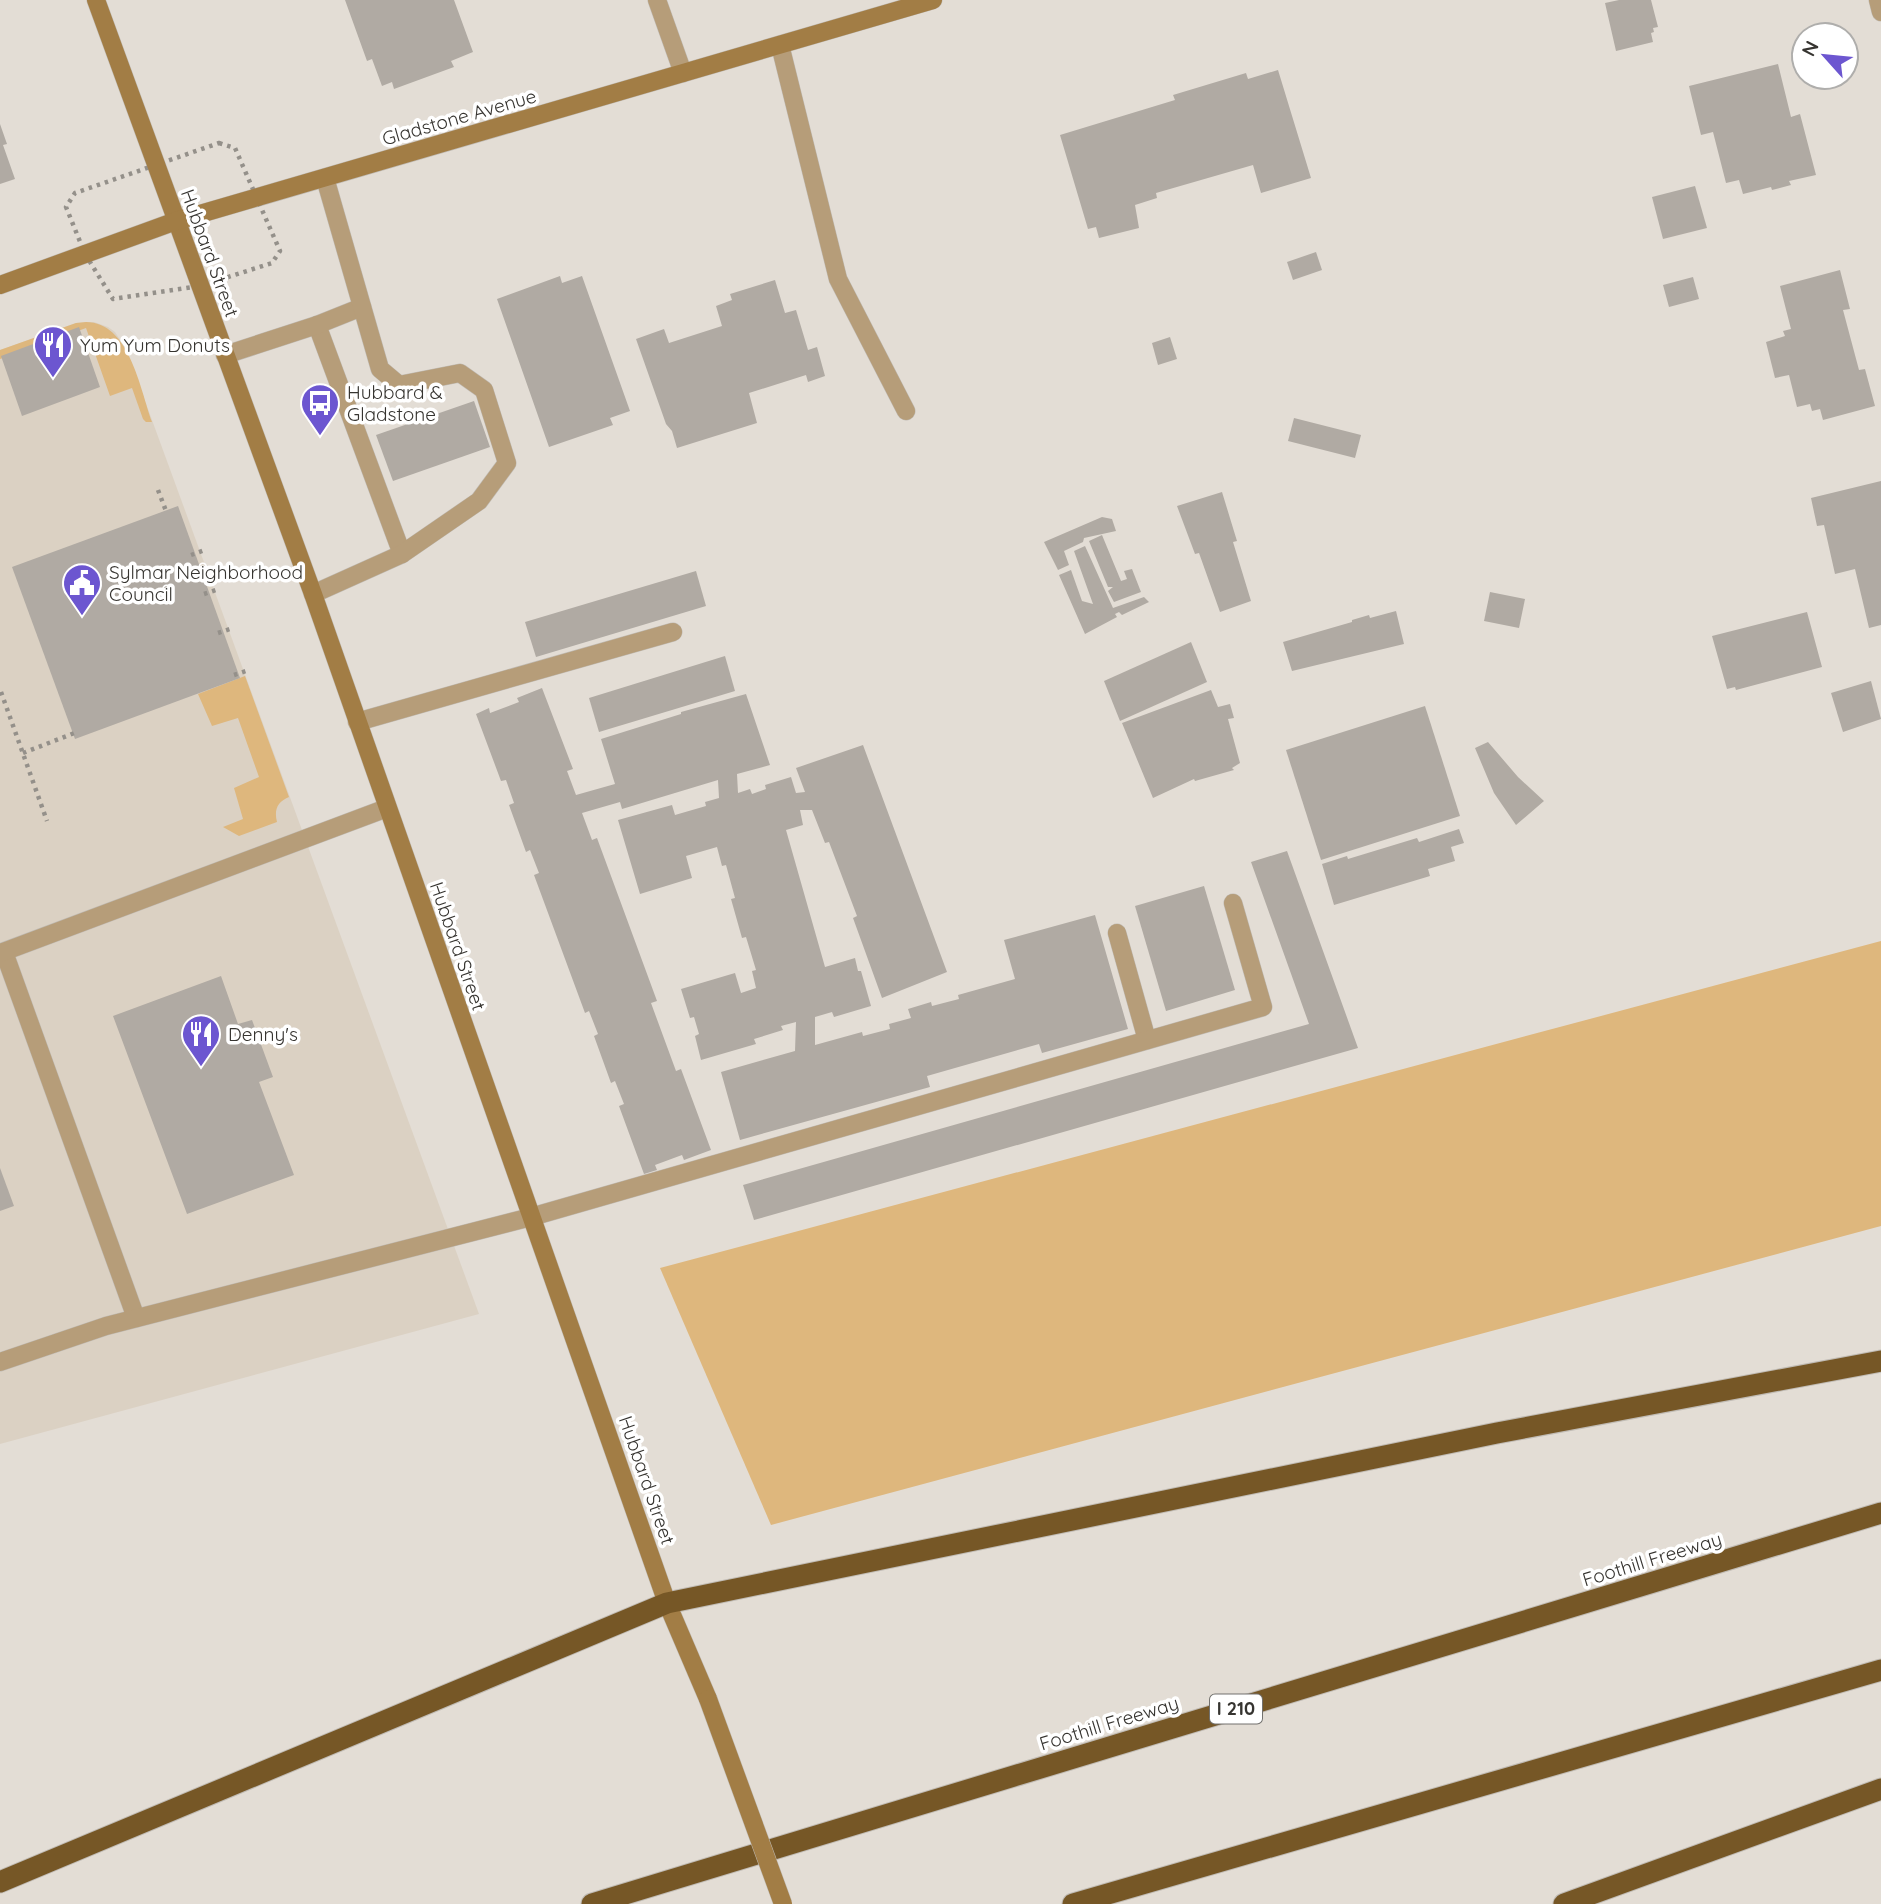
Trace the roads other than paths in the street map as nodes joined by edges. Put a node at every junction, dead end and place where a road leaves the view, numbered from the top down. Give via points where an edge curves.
1 (96, 0) edge
2 (657, 0) edge
3 (933, 0) edge
4 (1878, 0) edge
5 (1881, 12) edge
6 (780, 45) junction
7 (683, 73) junction
8 (325, 178) junction
9 (176, 221) junction
10 (0, 285) edge
11 (362, 307) junction
12 (317, 325) junction
13 (225, 355) junction
14 (906, 411) dead end
15 (402, 554) junction
16 (313, 594) junction
17 (673, 632) dead end
18 (357, 722) junction
19 (387, 808) junction
20 (1233, 903) dead end
21 (1117, 933) dead end
22 (2, 953) edge
23 (1147, 1040) junction
24 (531, 1217) junction
25 (136, 1318) junction
26 (1881, 1361) edge
27 (0, 1362) edge
28 (1881, 1513) edge
29 (667, 1603) junction
30 (1881, 1670) edge
31 (1881, 1789) edge
32 (0, 1882) edge
33 (592, 1904) edge
34 (783, 1904) edge
35 (1073, 1904) edge
36 (1564, 1904) edge

1 - 9 main road, Hubbard Street
2 - 7 street
3 - 6 main road, Gladstone Avenue
4 - 5 street
6 - 7 main road, Gladstone Avenue
6 - 14 street via 838,279
7 - 8 main road, Gladstone Avenue
8 - 9 main road, Gladstone Avenue
8 - 11 street
9 - 10 main road, Gladstone Avenue
9 - 13 main road, Hubbard Street
11 - 12 street
11 - 15 street via 380,369 399,385 460,373 484,390 507,463 479,500
12 - 13 street
12 - 15 street
13 - 16 main road, Hubbard Street
15 - 16 street
16 - 18 main road, Hubbard Street
17 - 18 street
18 - 19 main road, Hubbard Street
19 - 22 street
19 - 24 main road, Hubbard Street
20 - 23 street via 1263,1007
21 - 23 street
22 - 25 street
23 - 24 street
24 - 25 street
24 - 29 main road, Hubbard Street
25 - 27 street
26 - 29 highway via 1497,1433
28 - 33 highway, Foothill Freeway / I 210
29 - 32 highway
29 - 34 main road, Hubbard Street, bridge via 708,1699
30 - 35 highway
31 - 36 highway

